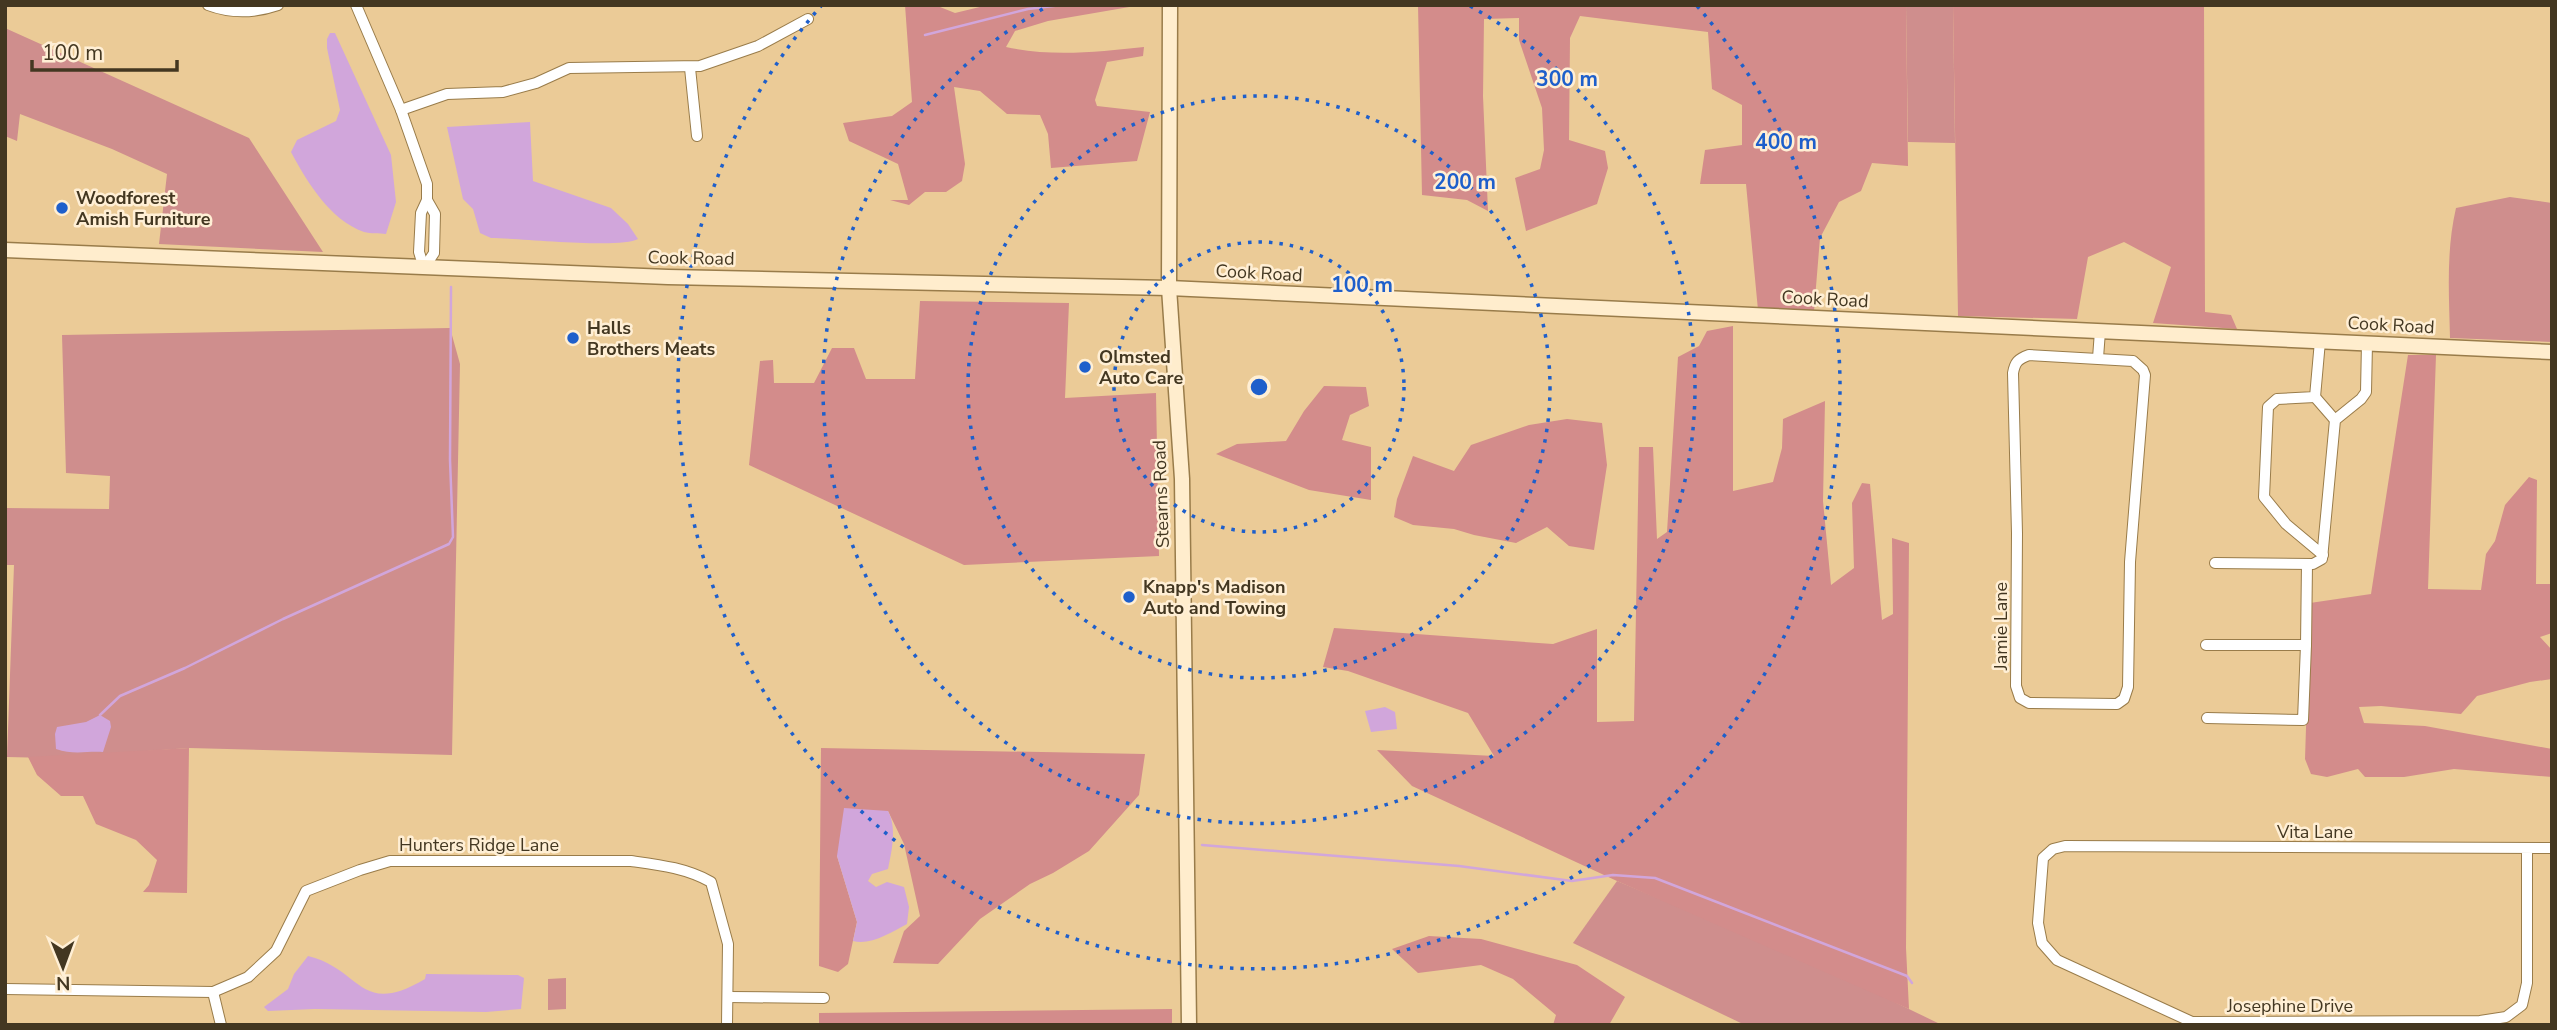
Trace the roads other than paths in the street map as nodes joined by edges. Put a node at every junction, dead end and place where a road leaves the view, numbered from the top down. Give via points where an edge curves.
1 (208, 5) edge
2 (278, 5) edge
3 (356, 5) edge
4 (1170, 5) edge
5 (808, 19) dead end
6 (690, 68) junction
7 (401, 110) junction
8 (697, 136) dead end
9 (5, 250) edge
10 (424, 268) junction
11 (1169, 288) junction
12 (2100, 331) junction
13 (2320, 341) junction
14 (2367, 343) junction
15 (2552, 352) edge
16 (2098, 358) junction
17 (2315, 397) junction
18 (2335, 420) junction
19 (2323, 555) junction
20 (2214, 563) dead end
21 (2307, 564) junction
22 (2206, 645) dead end
23 (2306, 645) junction
24 (2207, 718) dead end
25 (2077, 847) joint
26 (2527, 848) junction
27 (2552, 848) edge
28 (5, 989) edge
29 (214, 992) junction
30 (729, 997) junction
31 (824, 998) dead end
32 (221, 1025) edge
33 (727, 1025) edge
34 (1189, 1025) edge

1 - 2 street via 233,12
3 - 7 street
4 - 11 street, Stearns Road
5 - 6 street via 758,46
6 - 7 street via 569,68 503,92 447,94
6 - 8 street
7 - 10 street via 427,184 419,252
9 - 10 street, Cook Road
10 - 11 street, Cook Road
11 - 12 street, Cook Road
11 - 34 street, Stearns Road via 1182,479
12 - 13 street, Cook Road
12 - 16 street
13 - 14 street, Cook Road
13 - 17 street
14 - 15 street, Cook Road
14 - 18 street via 2365,392
16 - 16 street, Jamie Lane via 2133,361 2145,375 2130,562 2128,687 2117,704 2029,703 2020,698 2016,686 2013,373 2019,358 2029,355
17 - 18 street
17 - 19 street via 2277,399 2268,407 2264,498
18 - 19 street
19 - 21 street via 2318,562
20 - 21 street
21 - 23 street
22 - 23 street
23 - 24 street via 2303,720
25 - 26 street, Vita Lane
25 - 26 street, Josephine Drive via 2053,849 2043,858 2038,923 2042,943 2057,960 2192,1022 2480,1021 2505,1017 2522,1005 2527,983
26 - 27 street, Vita Lane
28 - 29 street, Hunters Ridge Lane
29 - 30 street, Hunters Ridge Lane via 248,977 276,951 306,891 360,870 390,861 631,861 694,873 711,882 728,944
29 - 32 street
30 - 31 street
30 - 33 street

